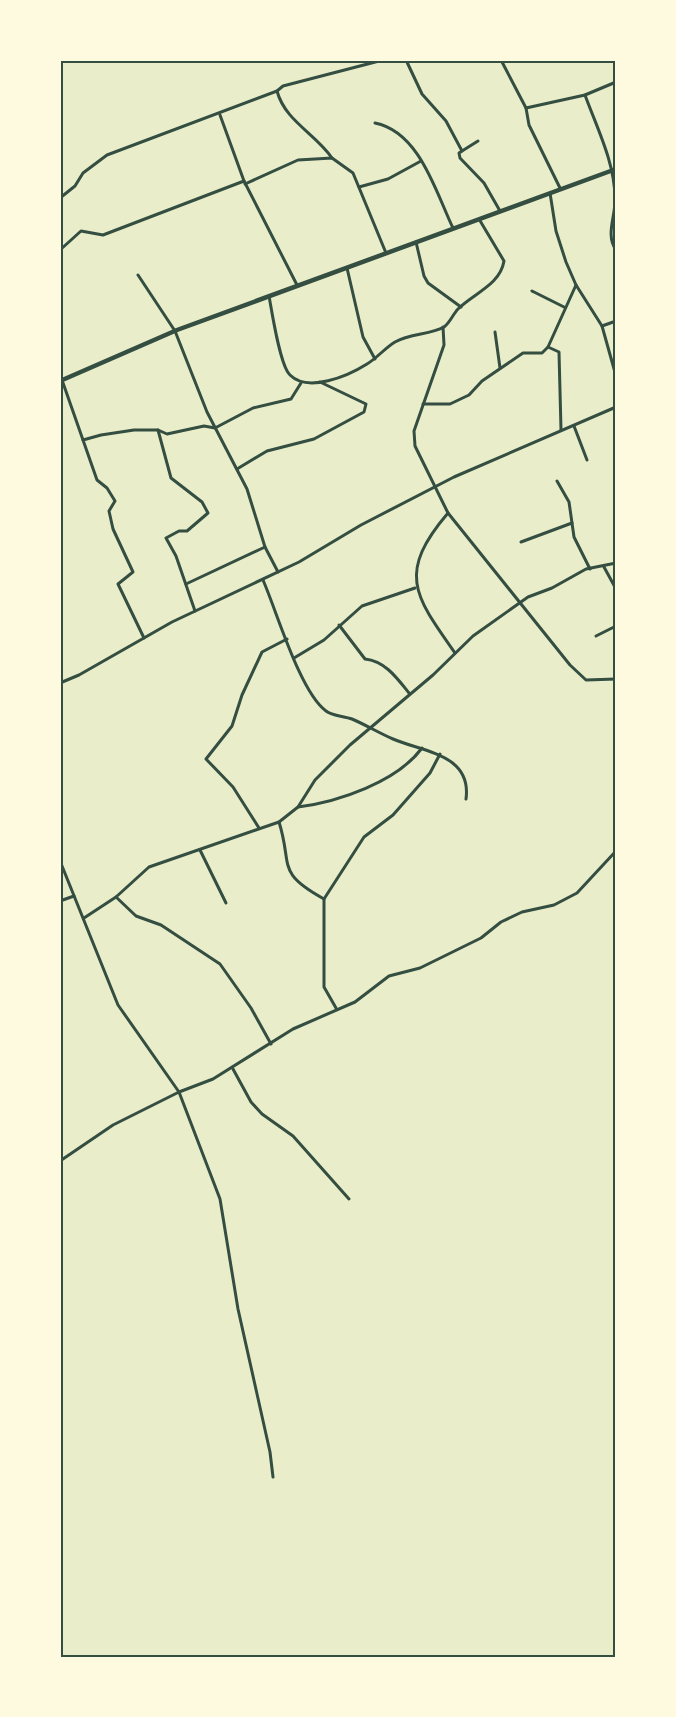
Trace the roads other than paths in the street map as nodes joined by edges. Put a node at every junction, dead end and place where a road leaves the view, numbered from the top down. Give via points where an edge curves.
1 (383, 60) edge
2 (406, 60) edge
3 (501, 60) edge
4 (616, 82) edge
5 (277, 91) junction
6 (585, 95) junction
7 (526, 108) junction
8 (220, 114) junction
9 (375, 123) dead end
10 (478, 141) dead end
11 (462, 151) junction
12 (332, 158) junction
13 (421, 161) junction
14 (614, 170) edge
15 (245, 182) junction
16 (359, 187) junction
17 (561, 189) junction
18 (550, 193) junction
19 (60, 198) edge
20 (500, 211) junction
21 (479, 219) junction
22 (453, 228) junction
23 (416, 242) junction
24 (60, 249) edge
25 (616, 250) edge
26 (386, 253) junction
27 (347, 268) junction
28 (138, 275) dead end
29 (297, 285) junction
30 (576, 285) junction
31 (532, 291) dead end
32 (269, 296) junction
33 (461, 307) junction
34 (564, 307) junction
35 (616, 321) edge
36 (602, 326) junction
37 (444, 327) junction
38 (175, 331) junction
39 (495, 332) dead end
40 (548, 347) junction
41 (375, 359) junction
42 (500, 368) junction
43 (616, 376) edge
44 (61, 381) edge
45 (320, 382) junction
46 (301, 383) junction
47 (423, 404) junction
48 (616, 407) edge
49 (574, 426) junction
50 (215, 428) junction
51 (158, 430) junction
52 (561, 430) junction
53 (83, 440) junction
54 (587, 460) dead end
55 (237, 469) junction
56 (557, 482) dead end
57 (436, 488) junction
58 (448, 513) junction
59 (573, 523) junction
60 (521, 542) dead end
61 (265, 547) junction
62 (616, 563) edge
63 (604, 567) junction
64 (590, 569) junction
65 (278, 572) junction
66 (263, 580) junction
67 (186, 584) junction
68 (416, 588) junction
69 (616, 589) edge
70 (519, 603) junction
71 (195, 611) junction
72 (339, 625) junction
73 (616, 626) edge
74 (596, 636) dead end
75 (144, 638) junction
76 (287, 639) junction
77 (456, 653) junction
78 (294, 658) junction
79 (616, 679) edge
80 (60, 683) edge
81 (409, 693) junction
82 (369, 727) junction
83 (422, 748) junction
84 (440, 754) junction
85 (466, 799) dead end
86 (298, 807) junction
87 (279, 822) junction
88 (259, 828) junction
89 (200, 850) junction
90 (616, 851) edge
91 (60, 861) edge
92 (74, 896) junction
93 (116, 897) junction
94 (324, 899) junction
95 (60, 901) edge
96 (226, 903) dead end
97 (84, 918) junction
98 (336, 1008) junction
99 (271, 1044) junction
100 (233, 1069) junction
101 (179, 1092) junction
102 (60, 1161) edge
103 (349, 1199) dead end
104 (273, 1477) dead end

1 - 5 street via 283,86
2 - 11 street via 422,94 446,122
3 - 7 street
4 - 6 street
5 - 8 street
5 - 12 street via 292,119 322,144
6 - 7 street
6 - 14 street
7 - 17 street via 529,125
8 - 15 street
8 - 19 street via 107,155
9 - 13 street via 385,125 406,140
10 - 11 street
11 - 20 street via 460,158 484,183
12 - 15 street via 298,160
12 - 16 street via 353,173
13 - 16 street via 388,179
13 - 22 street
14 - 17 main road
14 - 25 street via 612,237
15 - 24 street via 103,235 81,231
15 - 29 street
16 - 26 street
17 - 18 main road
18 - 20 main road
18 - 30 street via 556,231
20 - 21 main road
21 - 22 main road
21 - 33 street via 504,261 503,268 480,294
22 - 23 main road
23 - 26 main road
23 - 33 street via 424,276
26 - 27 main road
27 - 29 main road
27 - 41 street via 363,337
28 - 38 street
29 - 32 main road
30 - 34 street
30 - 36 street
31 - 34 street
32 - 38 main road
32 - 46 street via 288,374
33 - 37 street
34 - 40 street
35 - 36 street
36 - 43 street
37 - 41 street via 395,342
37 - 47 street via 444,345
38 - 44 main road
38 - 50 street
39 - 42 street
40 - 42 street via 542,353 523,353
40 - 52 street via 560,352
41 - 45 street
42 - 47 street via 469,395 450,404
44 - 53 street
45 - 46 street
45 - 55 street via 366,404 364,412 314,439 267,451
46 - 50 street via 291,399 253,408
47 - 57 street via 414,431 415,446
48 - 49 street
49 - 52 street
49 - 54 street
50 - 51 street via 204,426 167,434
50 - 55 street
51 - 53 street
51 - 67 street via 171,478 202,502 208,513 187,531 167,536
52 - 57 street
53 - 75 street via 97,480 115,501 108,511 133,572 118,584
55 - 61 street
56 - 59 street
57 - 58 street
57 - 65 street via 384,512
58 - 68 street via 416,563
58 - 70 street
59 - 60 street
59 - 64 street via 574,537
61 - 65 street
61 - 67 street
62 - 63 street
63 - 64 street
63 - 69 street
64 - 70 street
65 - 66 street
66 - 71 street
66 - 76 street
67 - 71 street
68 - 72 street via 362,606
68 - 77 street via 426,611
70 - 77 street
70 - 79 street via 586,680
71 - 75 street
72 - 78 street via 324,640
72 - 81 street via 365,658 391,672
73 - 74 street
75 - 80 street
76 - 78 street
76 - 88 street via 262,652 232,726 206,759 233,788
77 - 81 street
78 - 82 street via 309,691 326,712
81 - 82 street
82 - 83 street
82 - 86 street via 315,780
83 - 84 street
83 - 86 street via 396,771 355,793
84 - 85 street via 454,763 464,778
84 - 94 street via 430,773 393,815 364,837
86 - 87 street
87 - 88 street
87 - 94 street via 290,874
88 - 89 street
89 - 93 street via 149,867
89 - 96 street
90 - 98 street via 569,897 501,922 481,938 420,968 389,976 356,1002
91 - 92 street
92 - 95 street
92 - 97 street
93 - 97 street
93 - 99 street via 136,916 161,925 220,964
94 - 98 street via 324,987
97 - 101 street via 118,1005
98 - 99 street
99 - 100 street
100 - 101 street
100 - 103 street via 251,1102 293,1136
101 - 102 street via 113,1125
101 - 104 street via 219,1199

